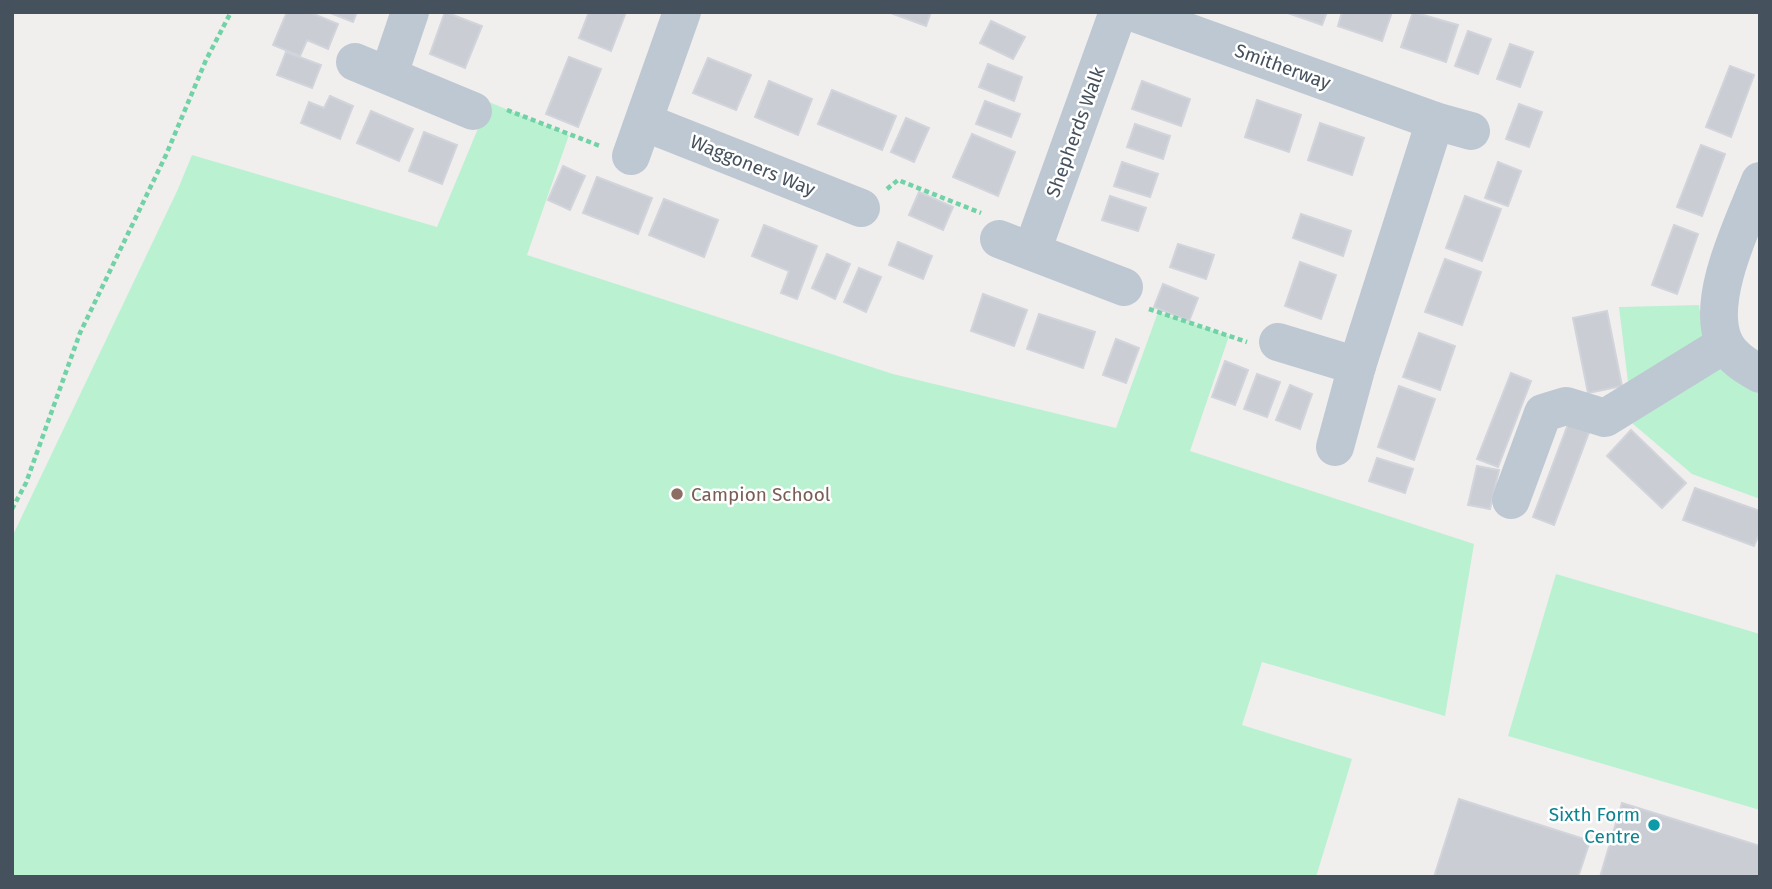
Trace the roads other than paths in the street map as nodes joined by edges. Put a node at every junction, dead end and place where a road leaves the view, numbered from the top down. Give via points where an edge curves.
1 (410, 12) edge
2 (682, 12) edge
3 (1118, 12) edge
4 (1132, 12) edge
5 (487, 109) road end
6 (1435, 121) junction
7 (1471, 131) dead end
8 (1760, 181) edge
9 (861, 208) road end
10 (1124, 287) road end
11 (1278, 342) road end
12 (1725, 344) junction
13 (1357, 366) junction
14 (1760, 374) edge
15 (1335, 447) dead end
16 (1511, 500) dead end

1 - 5 street via 372,68
2 - 9 street, Waggoners Way via 637,139
3 - 10 street, Shepherds Walk via 1006,235
4 - 6 street, Smitherway
6 - 7 street, Smitherway
6 - 13 street
8 - 12 street via 1720,301
11 - 13 street
12 - 14 street
12 - 16 street via 1605,418 1566,406 1543,413
13 - 15 street

